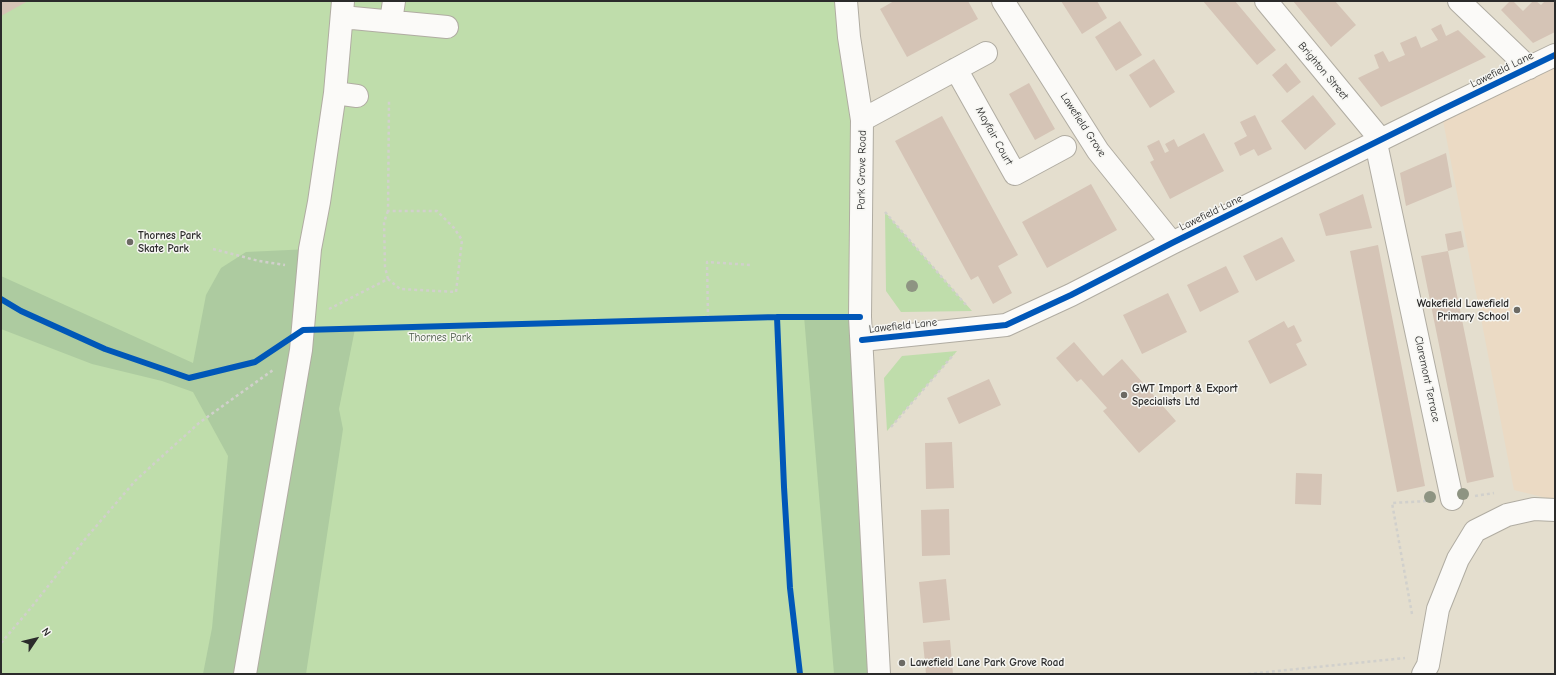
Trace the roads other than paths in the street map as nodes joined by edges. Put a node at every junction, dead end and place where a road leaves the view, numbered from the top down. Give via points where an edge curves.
1 (846, 1) edge
2 (1003, 1) edge
3 (1266, 1) edge
4 (1460, 1) edge
5 (343, 9) edge
6 (392, 11) edge
7 (447, 26) dead end
8 (986, 53) dead end
9 (1555, 55) edge
10 (1529, 68) junction
11 (956, 69) junction
12 (335, 93) junction
13 (357, 96) dead end
14 (862, 120) junction
15 (1378, 141) junction
16 (1065, 147) dead end
17 (1172, 243) junction
18 (862, 340) junction
19 (1452, 499) road end
20 (1545, 510) edge
21 (1417, 665) edge
22 (245, 674) edge
23 (879, 674) edge

1 - 14 street, Park Grove Road
2 - 17 street, Lawefield Grove via 1098,151
3 - 15 street, Brighton Street
4 - 10 street
5 - 6 street
5 - 12 street
6 - 7 street
8 - 11 street
9 - 10 street, Lawefield Lane
10 - 15 street, Lawefield Lane
11 - 14 street
11 - 16 street, Mayfair Court via 1015,174
12 - 13 street
12 - 22 street via 310,249 301,350
14 - 18 street, Park Grove Road
15 - 17 street, Lawefield Lane
15 - 19 street, Claremont Terrace
17 - 18 street, Lawefield Lane via 1006,325
18 - 23 street, Lawefield Lane
20 - 21 street via 1507,515 1475,531 1458,559 1438,609 1428,665

